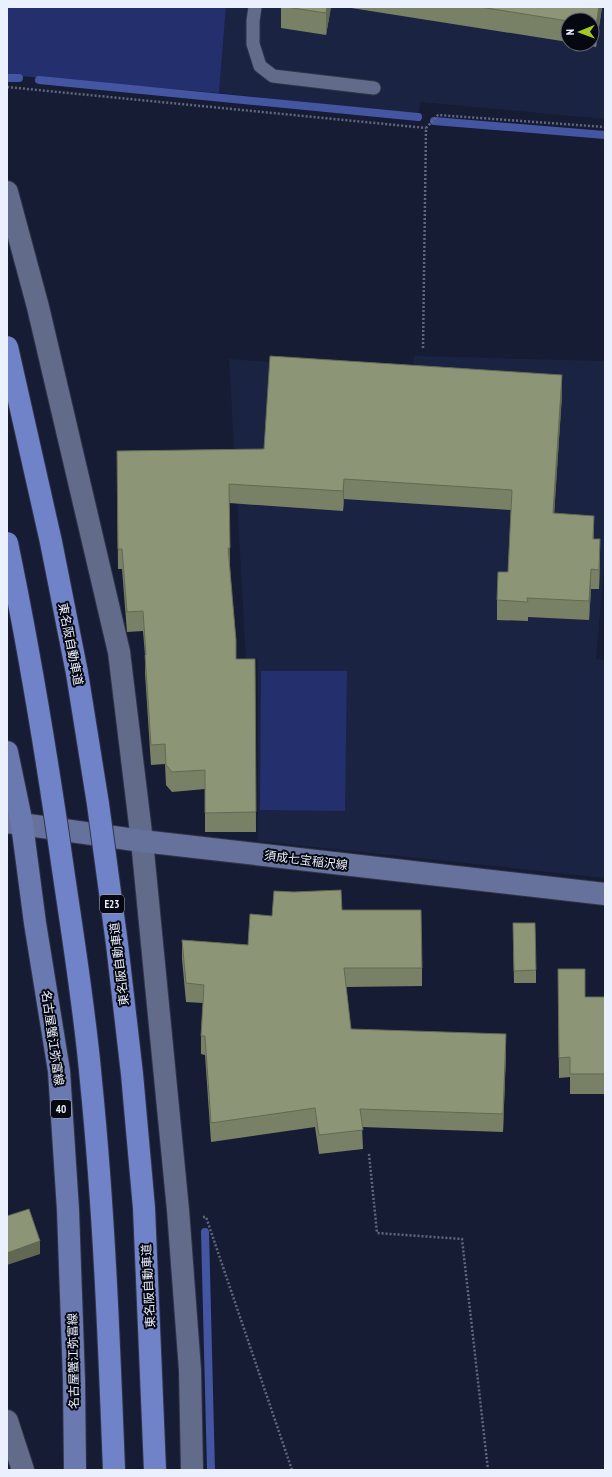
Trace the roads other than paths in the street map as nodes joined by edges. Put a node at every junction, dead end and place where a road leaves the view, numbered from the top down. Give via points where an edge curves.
1 (255, 7) edge
2 (374, 88) dead end
3 (7, 192) edge
4 (7, 347) edge
5 (7, 543) edge
6 (7, 752) edge
7 (14, 823) edge
8 (142, 841) junction
9 (605, 894) edge
10 (7, 1421) edge
11 (23, 1470) edge
12 (75, 1470) edge
13 (114, 1470) edge
14 (155, 1470) edge
15 (192, 1470) edge

1 - 2 lane via 253,44 260,66 273,76
3 - 8 street via 38,307 119,652
4 - 14 highway, 東名阪自動車道 / E23, bridge via 51,542 77,673 116,936 144,1208
5 - 13 highway, bridge via 55,809 91,1079 102,1211
6 - 7 main road, 名古屋蟹江弥富線 / 40
7 - 8 main road, 須成七宝稲沢線
7 - 12 main road, 名古屋蟹江弥富線 / 40 via 36,923 59,1071 68,1210
8 - 9 main road, 須成七宝稲沢線
8 - 15 street via 178,1210 190,1370
10 - 11 street

